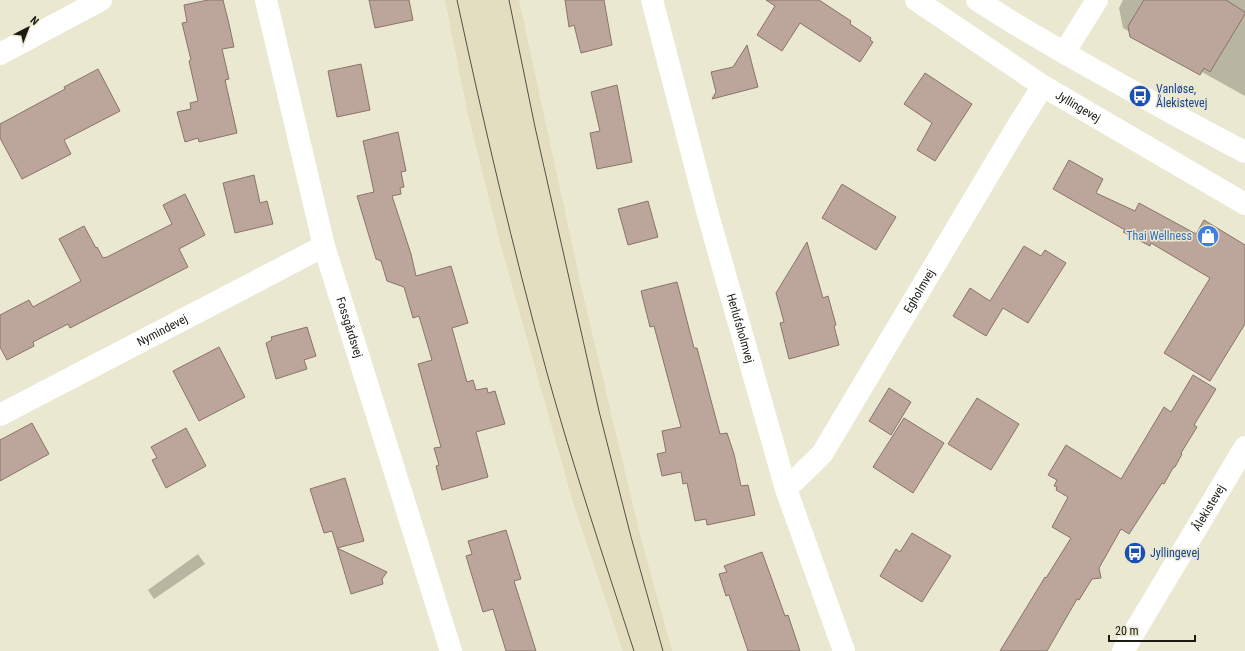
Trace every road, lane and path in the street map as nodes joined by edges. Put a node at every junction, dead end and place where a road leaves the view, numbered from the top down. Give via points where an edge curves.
1 (102, 0) edge
2 (266, 0) edge
3 (652, 0) edge
4 (916, 0) edge
5 (977, 0) edge
6 (1097, 0) edge
7 (1064, 53) junction
8 (0, 54) edge
9 (1043, 86) junction
10 (1245, 152) edge
11 (1245, 204) edge
12 (324, 246) junction
13 (0, 415) edge
14 (1245, 447) edge
15 (786, 489) junction
16 (451, 651) edge
17 (844, 651) edge
18 (1123, 651) edge

1 - 8 street
2 - 12 street, Fossgårdsvej
3 - 15 street, Herlufsholmvej via 707,211
4 - 9 street, Jyllingevej
5 - 7 street
6 - 7 street
7 - 10 street
9 - 11 street, Jyllingevej
9 - 15 street, Egholmvej via 822,454
12 - 13 street, Nymindevej
12 - 16 street, Fossgårdsvej
14 - 18 street, Ålekistevej
15 - 17 street, Herlufsholmvej

